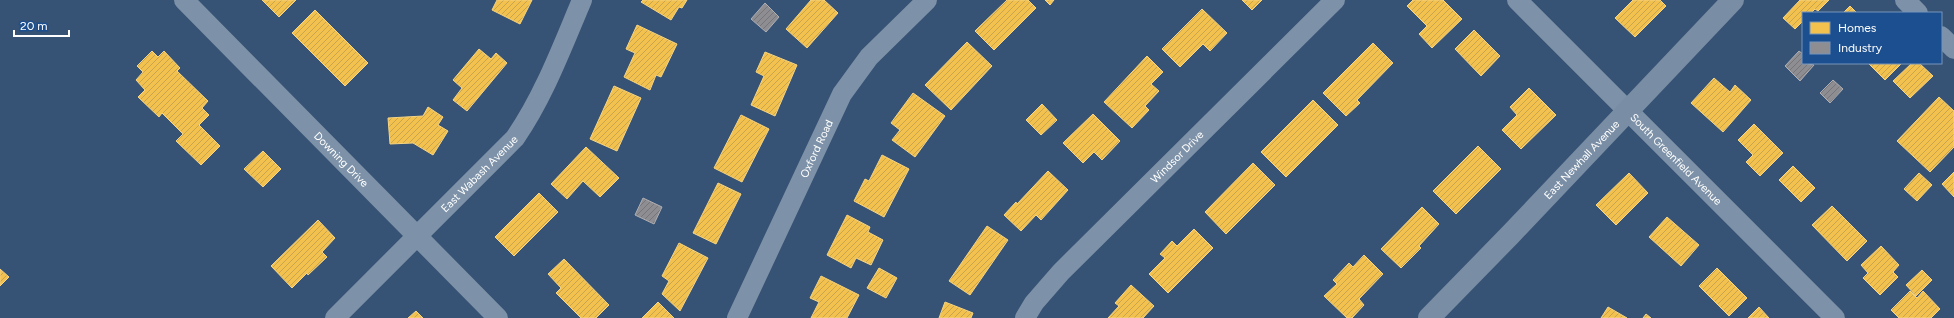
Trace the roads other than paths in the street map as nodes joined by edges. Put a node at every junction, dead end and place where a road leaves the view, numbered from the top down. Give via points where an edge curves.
1 (184, 0) edge
2 (582, 0) edge
3 (927, 0) edge
4 (1335, 0) edge
5 (1517, 0) edge
6 (1733, 0) edge
7 (1905, 0) edge
8 (1917, 12) edge
9 (1942, 37) edge
10 (1954, 48) edge
11 (1628, 111) junction
12 (417, 236) junction
13 (335, 318) edge
14 (498, 318) edge
15 (737, 318) edge
16 (1025, 318) edge
17 (1429, 318) edge
18 (1835, 318) edge

1 - 12 street, Downing Drive
2 - 12 street, East Wabash Avenue via 528,120 515,138
3 - 15 street, Oxford Road via 869,57 842,94
4 - 16 street, Windsor Drive via 1061,272 1034,302
5 - 11 street, South Greenfield Avenue
6 - 11 street, East Newhall Avenue
7 - 8 street
9 - 10 street
11 - 17 street, East Newhall Avenue
11 - 18 street, South Greenfield Avenue
12 - 13 street, East Wabash Avenue
12 - 14 street, Downing Drive

